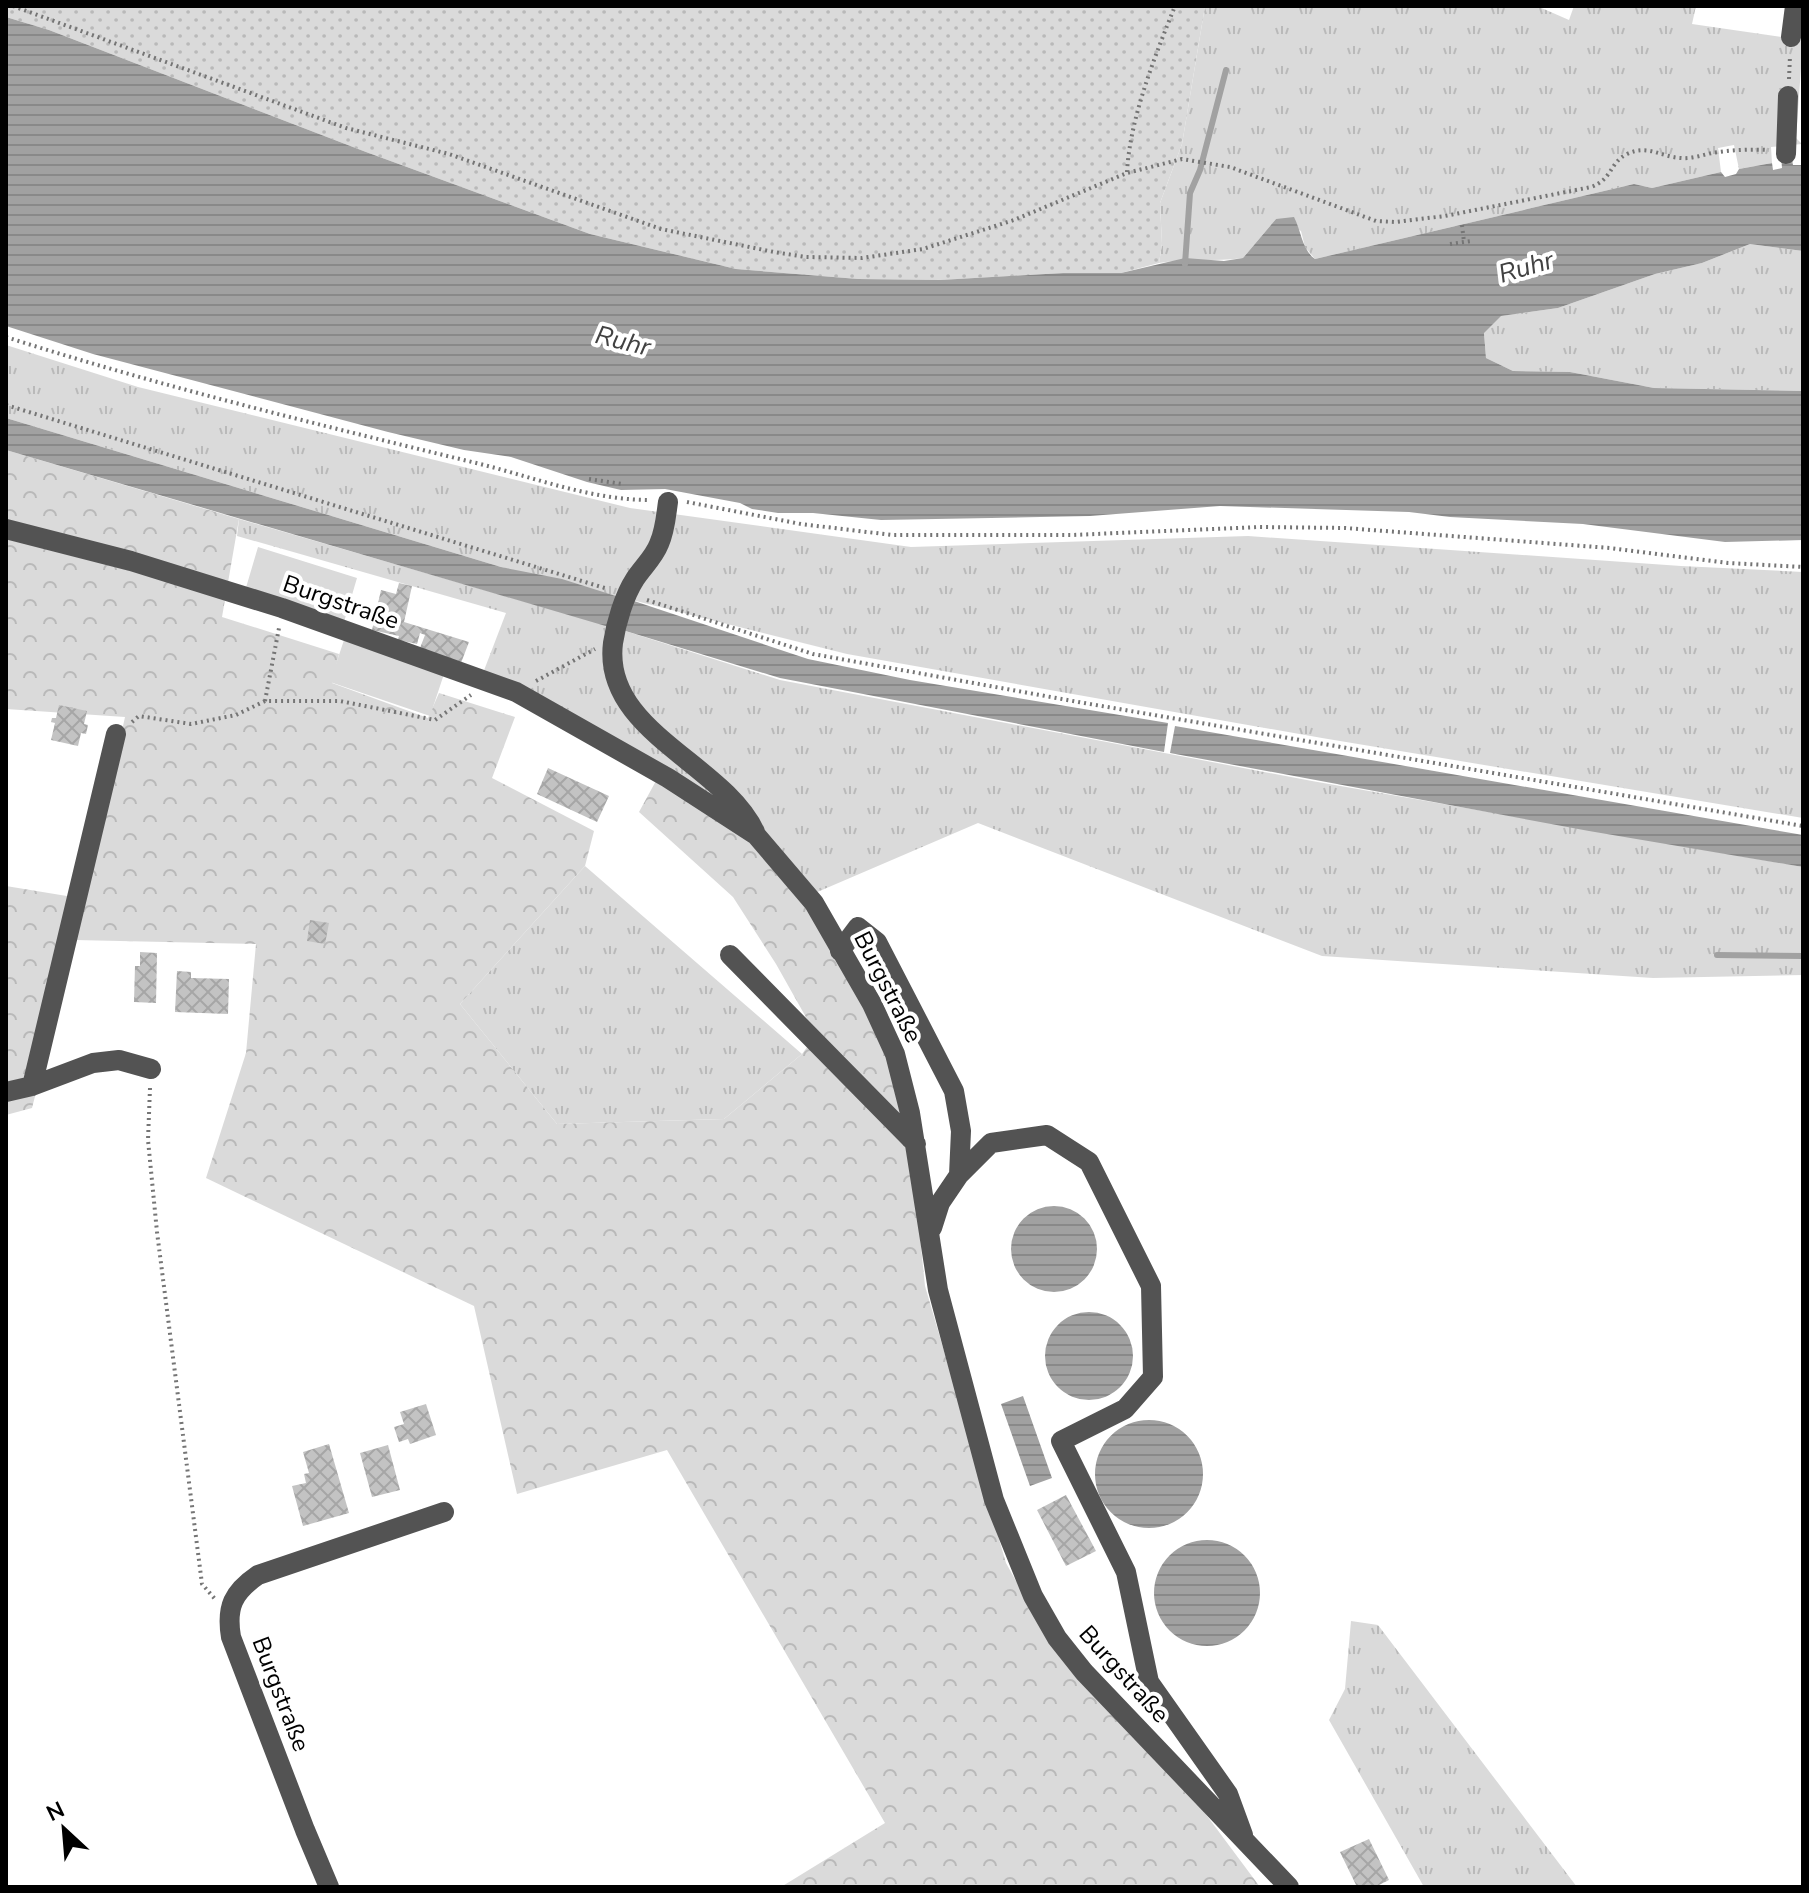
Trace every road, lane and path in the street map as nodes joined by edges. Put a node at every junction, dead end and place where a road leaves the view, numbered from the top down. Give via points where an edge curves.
1 (13, 6) edge
2 (1175, 6) edge
3 (1795, 6) edge
4 (1803, 7) edge
5 (1791, 37) joint
6 (1788, 96) joint
7 (1786, 151) joint
8 (1127, 173) junction
9 (1462, 225) dead end
10 (1471, 241) dead end
11 (1464, 242) junction
12 (1450, 244) dead end
13 (6, 337) edge
14 (6, 405) edge
15 (589, 479) dead end
16 (604, 482) junction
17 (622, 484) dead end
18 (601, 496) junction
19 (668, 502) junction
20 (6, 529) edge
21 (1803, 567) edge
22 (628, 595) junction
23 (282, 608) junction
24 (613, 639) junction
25 (489, 682) junction
26 (516, 692) junction
27 (265, 701) junction
28 (139, 716) dead end
29 (116, 734) dead end
30 (1803, 826) edge
31 (756, 835) junction
32 (840, 951) junction
33 (730, 955) dead end
34 (151, 1069) joint
35 (32, 1086) junction
36 (6, 1092) edge
37 (916, 1144) junction
38 (959, 1175) junction
39 (930, 1235) junction
40 (444, 1512) dead end
41 (233, 1602) junction
42 (1245, 1843) junction
43 (329, 1887) edge
44 (1289, 1887) edge

1 - 8 path via 296,111 449,154 661,229 806,257 862,258 923,249 1003,224
2 - 8 path via 1131,137
3 - 4 street
3 - 5 street
5 - 6 path
6 - 7 street
7 - 8 path via 1749,149 1682,158 1651,149 1625,155 1603,182 1591,187 1395,222 1376,221 1210,162 1182,159
9 - 11 path
10 - 11 path
11 - 12 path
13 - 18 path via 93,365
14 - 22 path
15 - 16 path
16 - 17 path
16 - 18 path
18 - 19 path
19 - 21 path via 892,535 1345,528
19 - 22 street via 660,543
20 - 23 street, Burgstraße
22 - 24 street
22 - 30 path via 813,654
23 - 25 street, Burgstraße
23 - 27 path
24 - 26 path
24 - 31 street via 614,670 631,706 667,744 735,800
25 - 26 street, Burgstraße
25 - 27 path via 435,720 340,701
26 - 31 street, Burgstraße via 656,770
27 - 28 path via 236,715 191,724
29 - 35 street
31 - 32 street, Burgstraße via 814,903
32 - 37 street, Burgstraße via 895,1054
32 - 38 street via 858,927 877,942 954,1091 961,1131
33 - 37 street
34 - 35 street via 119,1060 93,1063
34 - 41 path via 148,1140 155,1217 202,1584 213,1599
35 - 36 street
37 - 39 street, Burgstraße
38 - 39 street via 940,1203
38 - 42 street via 991,1143 1047,1135 1089,1162 1151,1286 1153,1377 1125,1409 1061,1441 1126,1572 1149,1682 1228,1794
39 - 42 street, Burgstraße via 938,1290 979,1448 1033,1596 1084,1672
40 - 41 street via 258,1575 243,1585
41 - 43 street, Burgstraße via 228,1617 231,1637
42 - 44 street, Burgstraße

